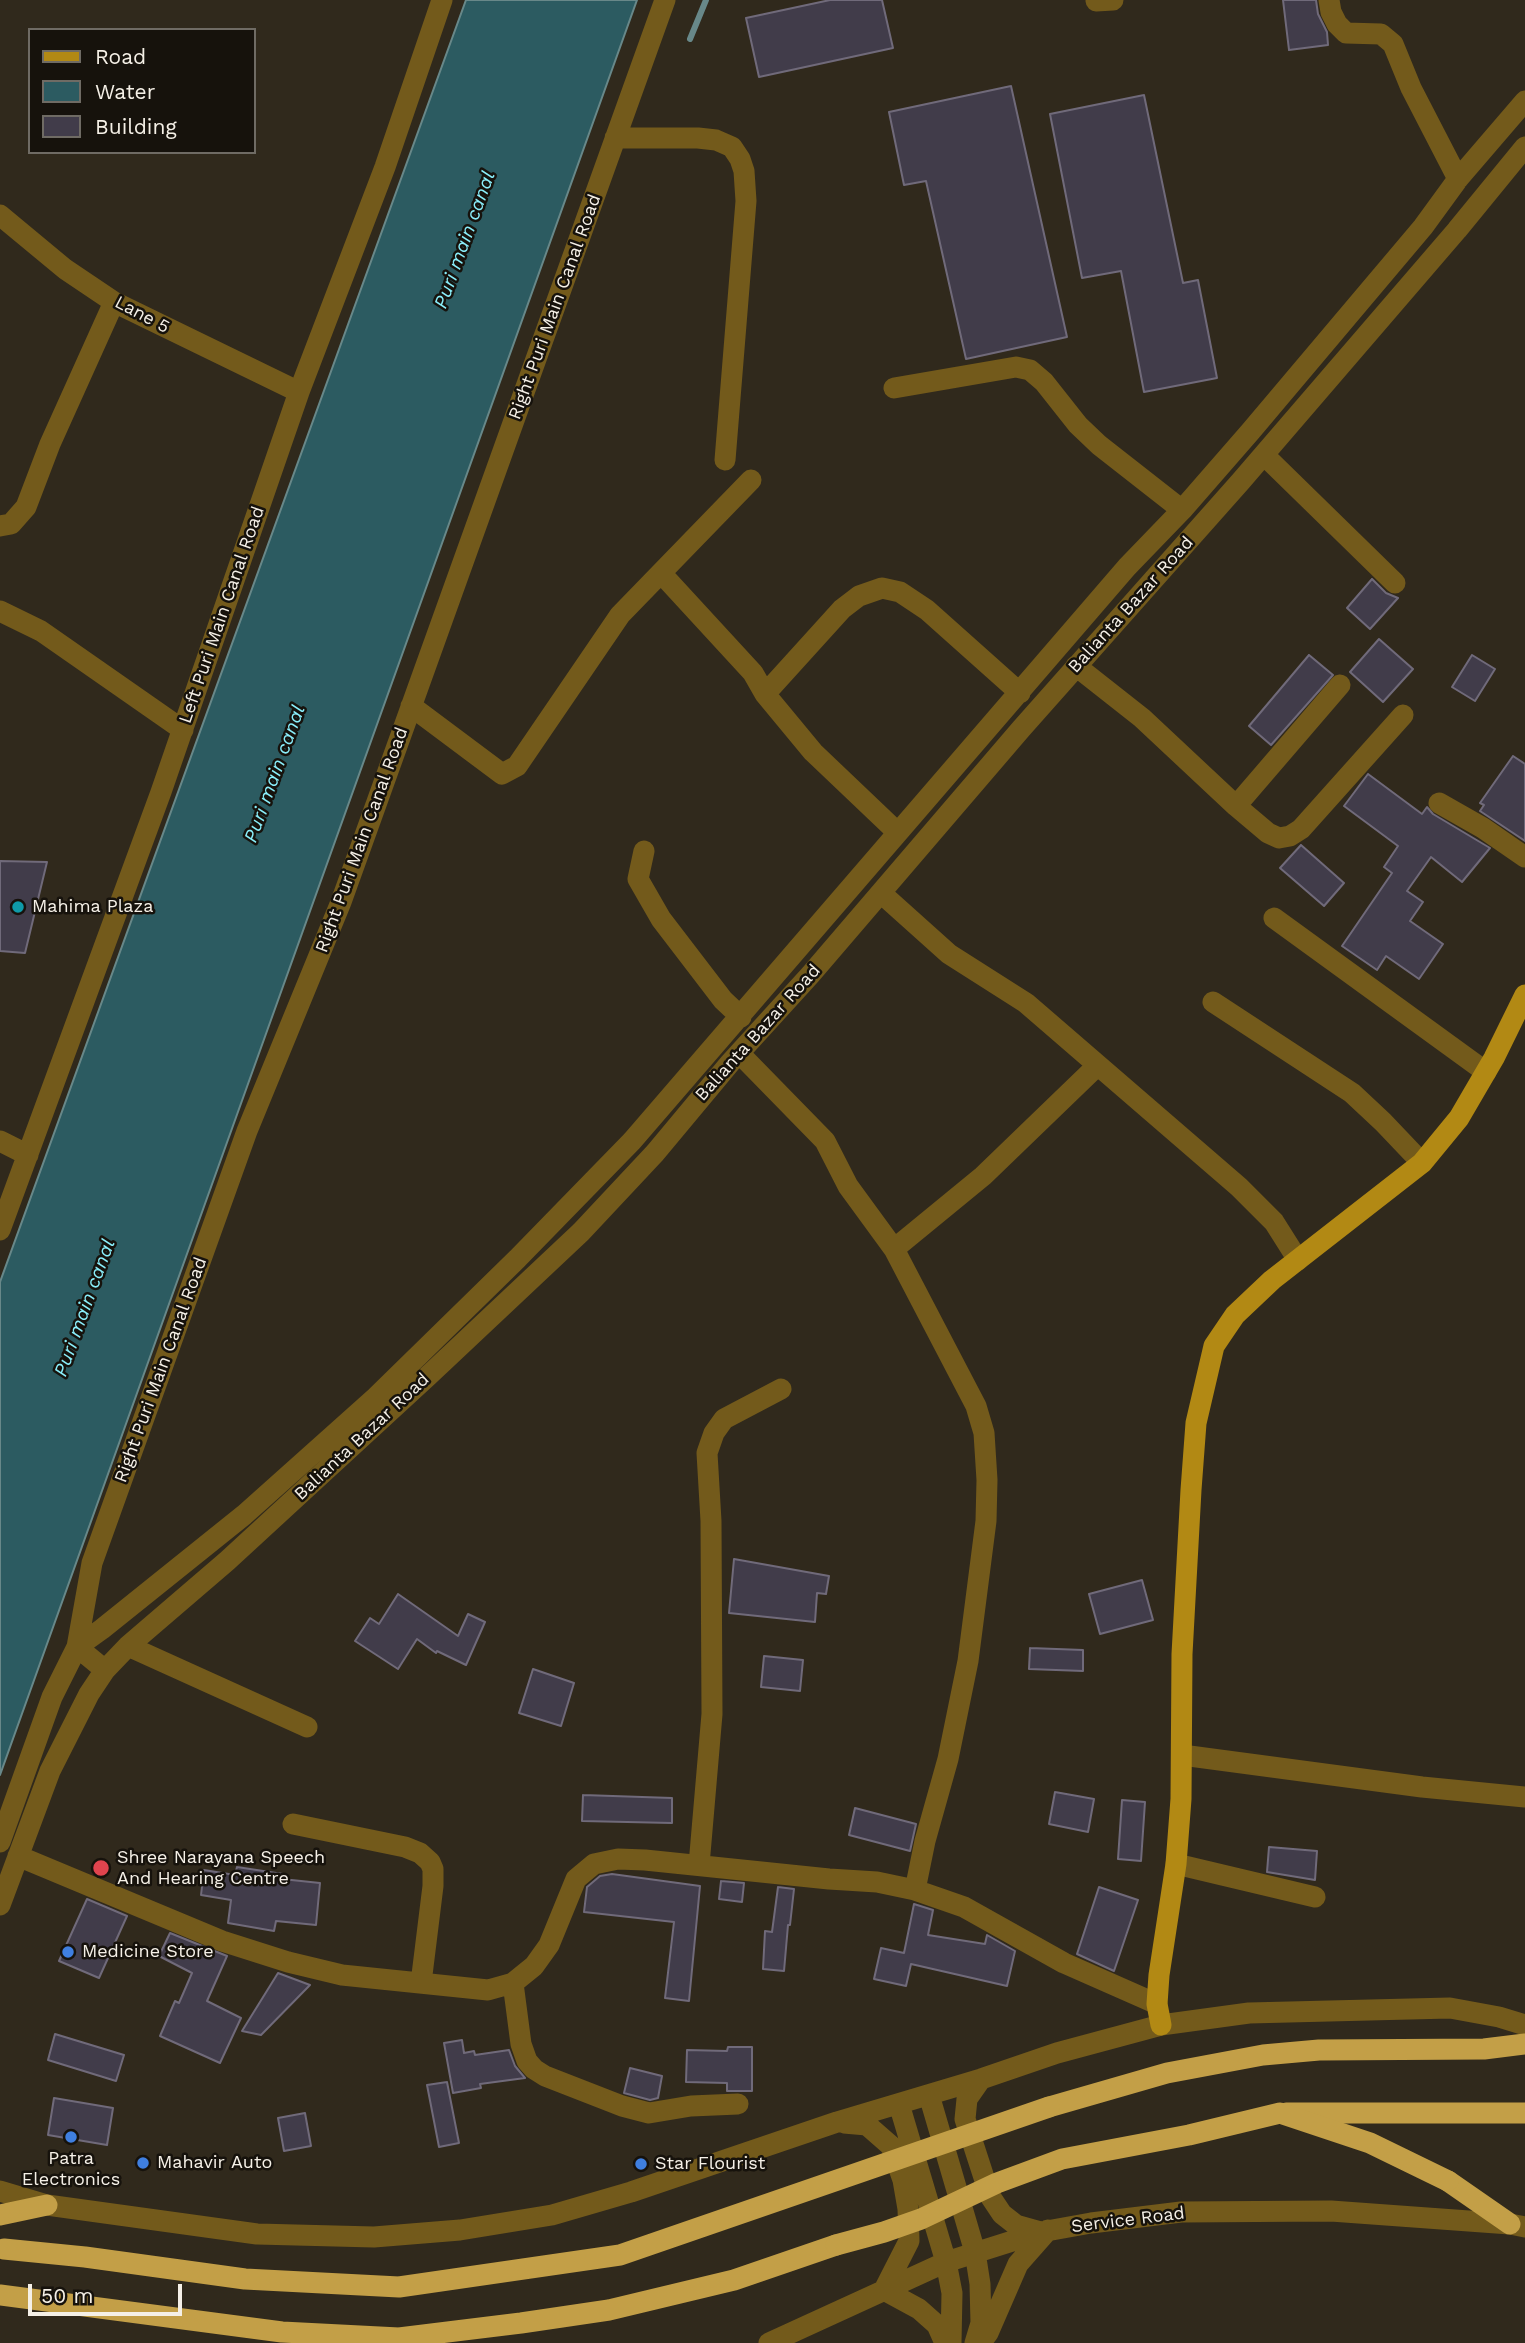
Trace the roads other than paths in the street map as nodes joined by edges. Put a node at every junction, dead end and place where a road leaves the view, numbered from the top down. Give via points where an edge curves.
1 (442, 0) edge
2 (665, 0) edge
3 (1329, 0) edge
4 (1525, 101) edge
5 (615, 138) junction
6 (1525, 146) edge
7 (1458, 179) junction
8 (0, 215) edge
9 (114, 302) junction
10 (894, 388) dead end
11 (299, 392) junction
12 (1264, 455) junction
13 (724, 460) dead end
14 (751, 480) dead end
15 (1182, 509) junction
16 (0, 526) edge
17 (661, 573) junction
18 (1395, 583) dead end
19 (0, 611) edge
20 (1076, 666) junction
21 (1340, 685) dead end
22 (1020, 693) junction
23 (765, 694) junction
24 (411, 706) junction
25 (1403, 715) dead end
26 (183, 730) junction
27 (1439, 803) dead end
28 (1237, 806) junction
29 (897, 832) junction
30 (644, 851) dead end
31 (1525, 857) edge
32 (881, 893) junction
33 (1274, 918) dead end
34 (1525, 995) edge
35 (1213, 1002) dead end
36 (741, 1017) junction
37 (740, 1054) junction
38 (1098, 1065) junction
39 (1486, 1072) junction
40 (0, 1141) edge
41 (28, 1155) junction
42 (1422, 1163) junction
43 (0, 1230) edge
44 (894, 1249) junction
45 (1298, 1260) junction
46 (781, 1389) dead end
47 (128, 1646) junction
48 (77, 1647) junction
49 (105, 1670) junction
50 (307, 1727) dead end
51 (1182, 1755) junction
52 (1525, 1797) edge
53 (293, 1824) dead end
54 (0, 1842) edge
55 (18, 1856) junction
56 (1176, 1864) junction
57 (699, 1865) junction
58 (915, 1890) junction
59 (1315, 1897) dead end
60 (0, 1905) edge
61 (421, 1983) junction
62 (513, 1983) junction
63 (1159, 2014) junction
64 (1525, 2025) edge
65 (1525, 2044) edge
66 (981, 2079) junction
67 (929, 2095) junction
68 (738, 2104) dead end
69 (899, 2104) junction
70 (1280, 2113) junction
71 (1525, 2113) edge
72 (837, 2122) junction
73 (0, 2192) edge
74 (47, 2205) junction
75 (0, 2215) edge
76 (1518, 2226) edge
77 (1045, 2231) junction
78 (2, 2248) edge
79 (975, 2252) junction
80 (946, 2262) junction
81 (884, 2290) junction
82 (0, 2295) edge
83 (769, 2343) edge
84 (945, 2343) edge
85 (951, 2343) edge
86 (975, 2343) edge
87 (981, 2343) edge

1 - 11 street, Left Puri Main Canal Road via 385,167
2 - 5 street, Right Puri Main Canal Road
3 - 7 street via 1337,24 1346,33 1381,34 1393,44
4 - 7 street, Balianta Bazar Road
5 - 13 street via 716,140 732,148 740,159 746,201
5 - 24 street, Right Puri Main Canal Road
6 - 12 street, Balianta Bazar Road
7 - 15 street, Balianta Bazar Road via 1423,227
8 - 9 street, Lane 5
9 - 11 street, Lane 5
9 - 16 street via 26,507 11,524
10 - 15 street via 1016,367 1030,370 1099,445
11 - 26 street, Left Puri Main Canal Road
12 - 18 street
12 - 20 street, Balianta Bazar Road
14 - 17 street
15 - 22 street, Balianta Bazar Road
17 - 23 street via 753,673
17 - 24 street via 611,628 517,766 502,774
19 - 26 street via 41,631
20 - 28 street via 1142,718
20 - 32 street, Balianta Bazar Road
21 - 28 street
22 - 23 street via 927,610 900,592 882,587 859,596 842,610
22 - 29 street, Balianta Bazar Road
23 - 29 street via 813,752
24 - 48 street, Right Puri Main Canal Road via 341,902 247,1131 114,1500 92,1563
25 - 28 street via 1301,830 1279,838
26 - 41 street, Left Puri Main Canal Road
27 - 31 street
29 - 36 street, Balianta Bazar Road
30 - 36 street via 638,879 655,909
32 - 37 street, Balianta Bazar Road
32 - 38 street via 949,954 1026,1003
33 - 39 street
34 - 39 main road
35 - 42 street via 1352,1093
36 - 48 street, Balianta Bazar Road via 632,1142 376,1397 244,1515
37 - 44 street via 825,1141 848,1186
37 - 47 street, Balianta Bazar Road via 581,1232 236,1553
38 - 44 street via 983,1176
38 - 45 street via 1274,1222
39 - 42 main road via 1459,1118
40 - 41 street
41 - 43 street, Left Puri Main Canal Road
42 - 45 main road
44 - 58 street via 976,1406 984,1433 987,1480 985,1533 968,1661
45 - 51 main road via 1235,1315 1214,1346 1205,1377 1191,1490
46 - 57 street via 724,1419 706,1453 712,1714
47 - 49 street, Balianta Bazar Road
47 - 50 street
48 - 49 street
48 - 54 street, Balianta Bazar Road via 52,1698
49 - 55 street, Balianta Bazar Road via 50,1771
51 - 52 street
51 - 56 main road
53 - 61 street via 405,1847 430,1862 433,1886
55 - 60 street, Balianta Bazar Road
55 - 61 street via 236,1945 342,1975
56 - 59 street
56 - 63 main road
57 - 58 street via 877,1882
57 - 62 street via 618,1859 594,1864 576,1879 549,1945 534,1966
58 - 63 street via 964,1908
61 - 62 street via 488,1990
62 - 68 street via 521,2044 527,2060 545,2076 649,2113
63 - 64 street via 1450,2008
63 - 66 street
65 - 78 highway, bridge via 1484,2049 1319,2050 1167,2073 999,2123 620,2255 399,2287 245,2279
66 - 67 street
66 - 77 street via 967,2099 965,2119 990,2196 1016,2225
67 - 69 street
67 - 79 street
69 - 72 street
69 - 80 street
70 - 71 highway
70 - 76 highway, bridge via 1370,2143 1448,2181
70 - 82 highway, bridge via 1062,2159 920,2219 734,2280 608,2310 522,2323 399,2338 282,2332
72 - 74 street via 565,2211 460,2230 374,2237 257,2234
72 - 81 street via 867,2125 891,2146 903,2180 909,2241
73 - 74 street
74 - 75 highway
76 - 77 street, Service Road via 1331,2211 1181,2211
77 - 79 street, Service Road
77 - 87 street via 1018,2264
79 - 80 street, Service Road
79 - 86 street via 981,2323
80 - 81 street, Service Road
80 - 85 street via 952,2293
81 - 83 street, Service Road
81 - 84 street via 919,2309 937,2325

